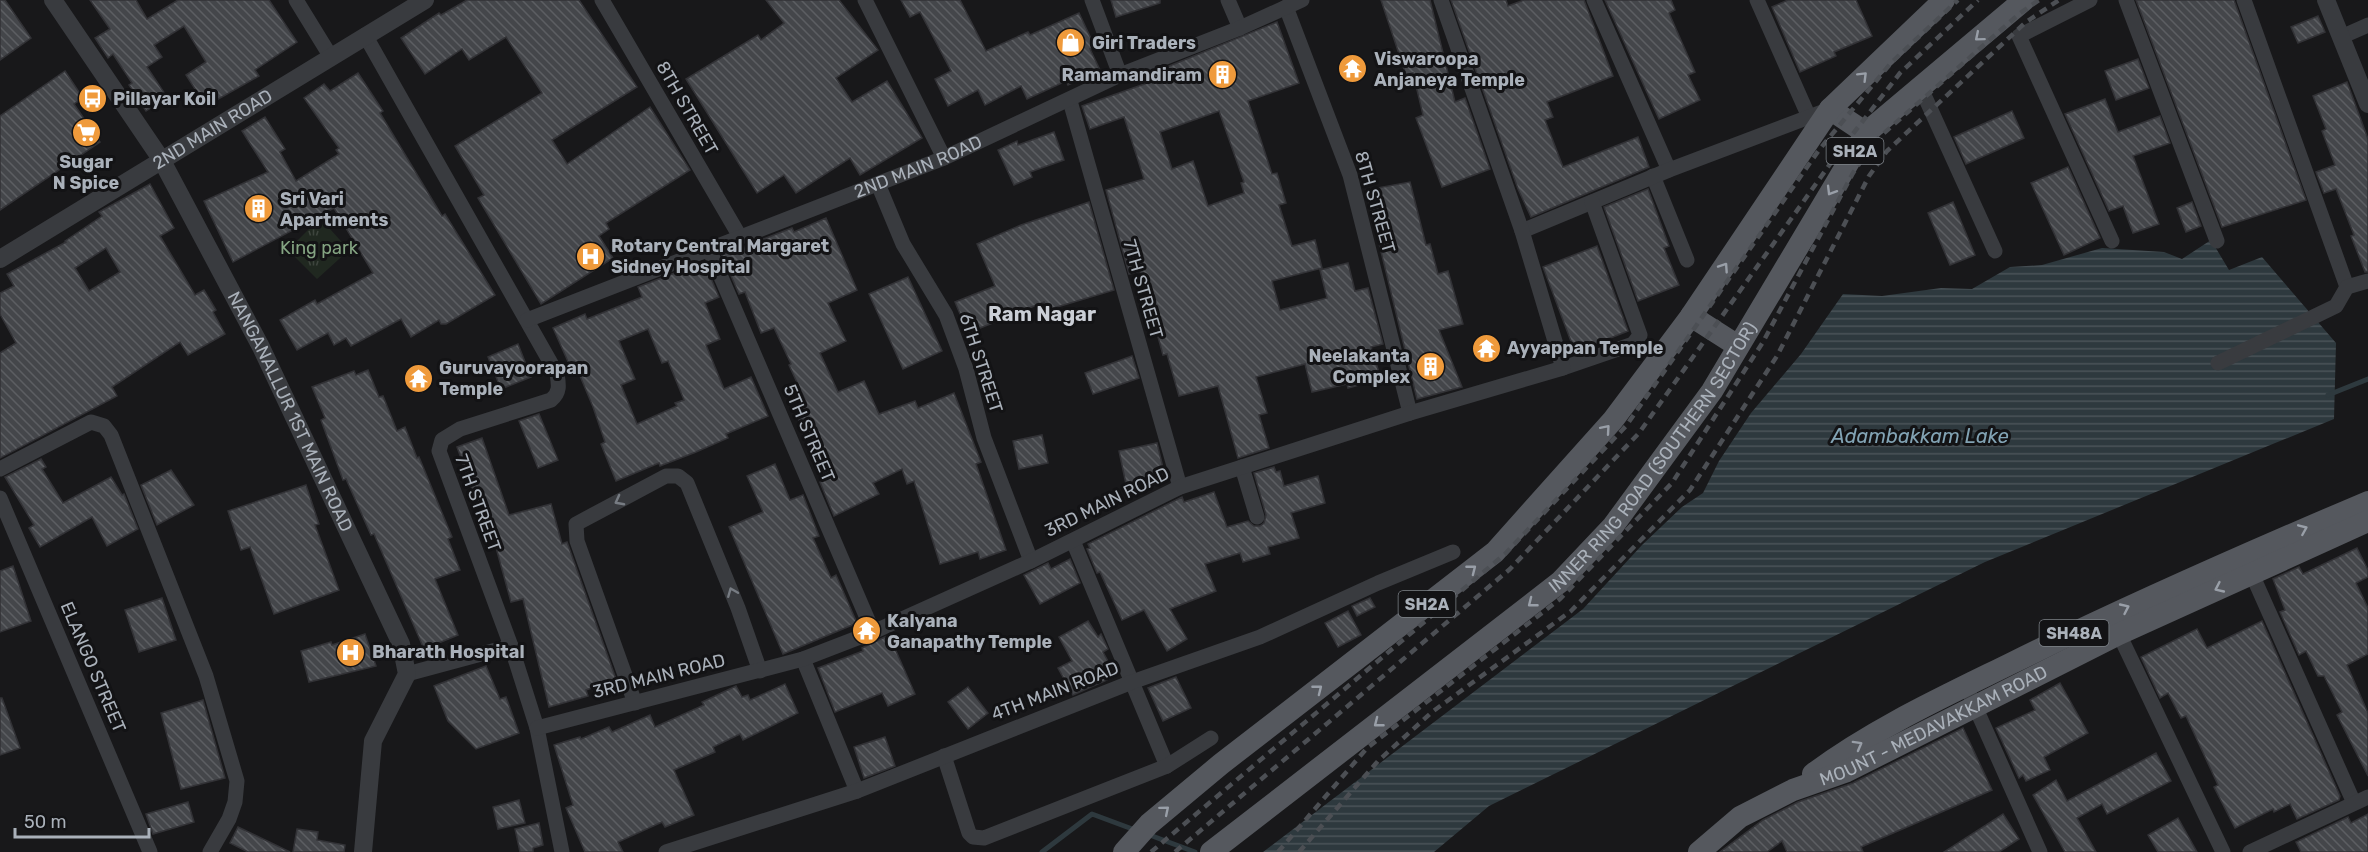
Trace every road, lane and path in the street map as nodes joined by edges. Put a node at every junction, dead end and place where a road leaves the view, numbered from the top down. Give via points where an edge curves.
1 (53, 0) edge
2 (296, 0) edge
3 (425, 0) edge
4 (602, 0) edge
5 (865, 0) edge
6 (1092, 0) edge
7 (1228, 0) edge
8 (1302, 0) edge
9 (1441, 0) edge
10 (1594, 0) edge
11 (1757, 0) edge
12 (1944, 0) edge
13 (2024, 0) edge
14 (2090, 0) edge
15 (2126, 0) edge
16 (2244, 0) edge
17 (2326, 0) edge
18 (1286, 7) junction
19 (2368, 25) edge
20 (1240, 28) junction
21 (364, 35) junction
22 (2341, 37) junction
23 (331, 57) junction
24 (1120, 75) junction
25 (1920, 86) junction
26 (1070, 101) junction
27 (2368, 104) edge
28 (1819, 113) junction
29 (1866, 133) junction
30 (944, 158) junction
31 (161, 159) junction
32 (1669, 170) junction
33 (1653, 176) junction
34 (878, 184) junction
35 (1592, 202) junction
36 (1522, 231) junction
37 (739, 236) junction
38 (2112, 241) dead end
39 (2217, 241) dead end
40 (708, 249) junction
41 (1995, 251) dead end
42 (0, 259) edge
43 (1687, 260) dead end
44 (2368, 280) edge
45 (2347, 287) junction
46 (1691, 316) junction
47 (527, 320) junction
48 (1738, 346) junction
49 (2218, 363) dead end
50 (1563, 368) junction
51 (1410, 413) junction
52 (1242, 467) junction
53 (0, 469) edge
54 (1180, 487) junction
55 (0, 498) edge
56 (1257, 517) dead end
57 (2367, 520) edge
58 (1073, 541) junction
59 (1453, 552) dead end
60 (1031, 561) junction
61 (2251, 572) junction
62 (873, 632) junction
63 (2119, 634) junction
64 (511, 646) junction
65 (803, 659) junction
66 (760, 671) junction
67 (407, 674) junction
68 (1132, 682) junction
69 (1966, 686) junction
70 (635, 702) junction
71 (1974, 707) junction
72 (537, 728) junction
73 (1211, 738) dead end
74 (944, 756) junction
75 (1167, 766) junction
76 (857, 790) junction
77 (1793, 790) junction
78 (2361, 800) edge
79 (706, 846) edge
80 (2036, 850) edge
81 (1702, 851) edge
82 (150, 852) edge
83 (210, 852) edge
84 (363, 852) edge
85 (561, 852) edge
86 (666, 852) edge
87 (1124, 852) edge
88 (1211, 852) edge
89 (2223, 852) edge
90 (2250, 852) edge

1 - 31 street, NANGANALLUR 1ST MAIN ROAD
2 - 23 street
3 - 21 street, 2ND MAIN ROAD
4 - 37 street, 8TH STREET
5 - 30 street
6 - 24 street
7 - 20 street
8 - 18 street, 2ND MAIN ROAD
9 - 36 street
10 - 32 street
11 - 28 street
28 -> 12 main road, SH2A
13 -> 25 main road, INNER RING ROAD (SOUTHERN SECTOR) / SH2A
14 - 38 street via 2019,36
15 - 39 street
16 - 45 street
17 - 22 street
18 - 20 street, 2ND MAIN ROAD
18 - 51 street, 8TH STREET via 1350,175
19 - 22 street
20 - 24 street, 2ND MAIN ROAD
21 - 23 street, 2ND MAIN ROAD
21 - 47 street, 7TH STREET
22 - 27 street
23 - 31 street, 2ND MAIN ROAD
24 - 26 street, 2ND MAIN ROAD
25 - 29 main road, INNER RING ROAD (SOUTHERN SECTOR) / SH2A
25 - 41 street
26 - 30 street, 2ND MAIN ROAD
26 - 54 street, 7TH STREET
28 - 29 main road
28 - 32 street
46 -> 28 main road, SH2A
29 -> 48 main road, INNER RING ROAD (SOUTHERN SECTOR) / SH2A
30 - 34 street, 2ND MAIN ROAD
31 - 42 street, 2ND MAIN ROAD
31 - 67 street, NANGANALLUR 1ST MAIN ROAD via 311,449 401,644
32 - 33 street
33 - 35 street
33 - 43 street
34 - 37 street, 2ND MAIN ROAD
34 - 60 street, 6TH STREET via 903,244 946,315 966,369 984,438
35 - 36 street
35 - 50 street, 3RD MAIN ROAD via 1640,335 1633,344
36 - 50 street
37 - 40 street, 2ND MAIN ROAD
40 - 47 street, 2ND MAIN ROAD
40 - 62 street, 5TH STREET
44 - 45 street
45 - 49 street via 2336,306
46 - 48 main road
87 -> 46 main road, SH2A via 1149,824 1221,764 1495,552 1613,420
47 - 64 street, 7TH STREET via 557,374 556,396 545,404 450,434 442,440 439,451
48 -> 88 main road, INNER RING ROAD (SOUTHERN SECTOR) / SH2A via 1712,391 1613,526 1560,582
50 - 51 street, 3RD MAIN ROAD
51 - 52 street, 3RD MAIN ROAD
52 - 54 street, 3RD MAIN ROAD
52 - 56 street
53 - 83 street via 91,422 104,426 111,435 206,676 237,781 229,819
54 - 58 street, 3RD MAIN ROAD
55 - 82 street, ELANGO STREET
57 - 61 main road, MOUNT - MEDAVAKKAM ROAD / SH48A
69 -> 57 main road, MOUNT - MEDAVAKKAM ROAD / SH48A via 2117,612
58 - 60 street, 3RD MAIN ROAD
58 - 68 street
59 - 68 street, 4TH MAIN ROAD via 1260,637
60 - 62 street, 3RD MAIN ROAD
61 -> 63 main road, MOUNT - MEDAVAKKAM ROAD / SH48A
61 - 78 street
62 - 65 street, 3RD MAIN ROAD
63 - 71 main road, MOUNT - MEDAVAKKAM ROAD / SH48A
63 - 89 street
64 - 67 street
64 - 72 street, 7TH STREET
65 - 66 street, 3RD MAIN ROAD
65 - 76 street
66 - 70 street, 3RD MAIN ROAD
66 -> 70 street via 687,483 678,476 666,476 576,524 575,531
67 - 84 street via 373,741
68 - 74 street, 4TH MAIN ROAD
68 - 75 street
69 - 71 street
77 -> 69 main road, MOUNT - MEDAVAKKAM ROAD / SH48A via 1851,748
70 - 72 street, 3RD MAIN ROAD
71 - 77 main road, MOUNT - MEDAVAKKAM ROAD / SH48A via 1847,771
71 - 80 street
72 - 85 street, 7TH STREET
73 - 75 street
74 - 75 street via 969,833 984,838
74 - 76 street, 4TH MAIN ROAD
76 - 79 street, 4TH MAIN ROAD
77 - 81 main road, MOUNT - MEDAVAKKAM ROAD / SH48A via 1740,817
78 - 90 street
79 - 86 street, 4TH MAIN ROAD

